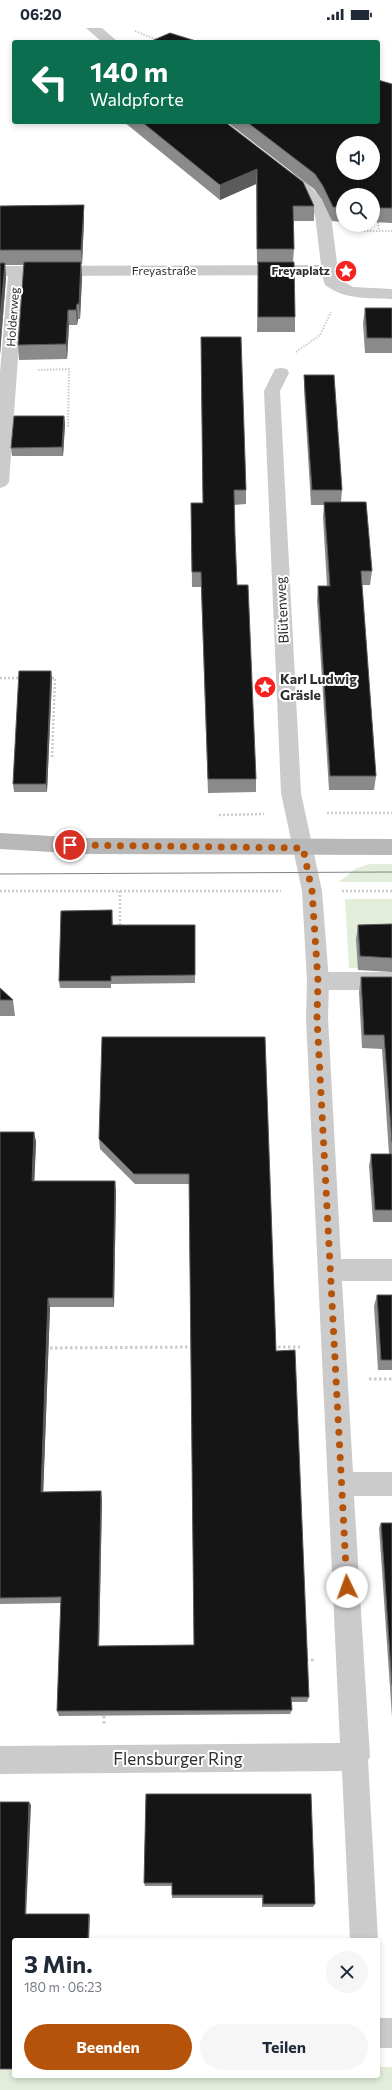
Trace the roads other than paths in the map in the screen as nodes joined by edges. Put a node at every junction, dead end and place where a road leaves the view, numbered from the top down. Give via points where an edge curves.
1 (93, 28) edge
2 (108, 40) edge
3 (270, 164) edge
4 (328, 270) junction
5 (8, 271) edge
6 (392, 294) edge
7 (281, 373) road end
8 (0, 482) edge
9 (0, 841) edge
10 (392, 847) edge
11 (303, 848) junction
12 (318, 981) junction
13 (392, 981) edge
14 (331, 1270) junction
15 (392, 1270) edge
16 (342, 1484) junction
17 (392, 1484) edge
18 (356, 1757) junction
19 (0, 1760) edge
20 (364, 1938) edge
21 (380, 2033) edge
22 (392, 2033) edge

1 - 2 street
3 - 4 street via 313,198 323,215
4 - 5 street, Freyastraße
4 - 6 street via 331,281 340,289
5 - 8 street, Holderweg via 9,370
7 - 11 street, Blütenweg via 272,391 272,399 291,793
9 - 11 street via 84,846
10 - 11 street
11 - 12 street via 312,891
12 - 13 street
12 - 14 street via 317,1018
14 - 15 street
14 - 16 street
16 - 17 street
16 - 18 street
18 - 19 street, Flensburger Ring
18 - 20 street
21 - 22 street

